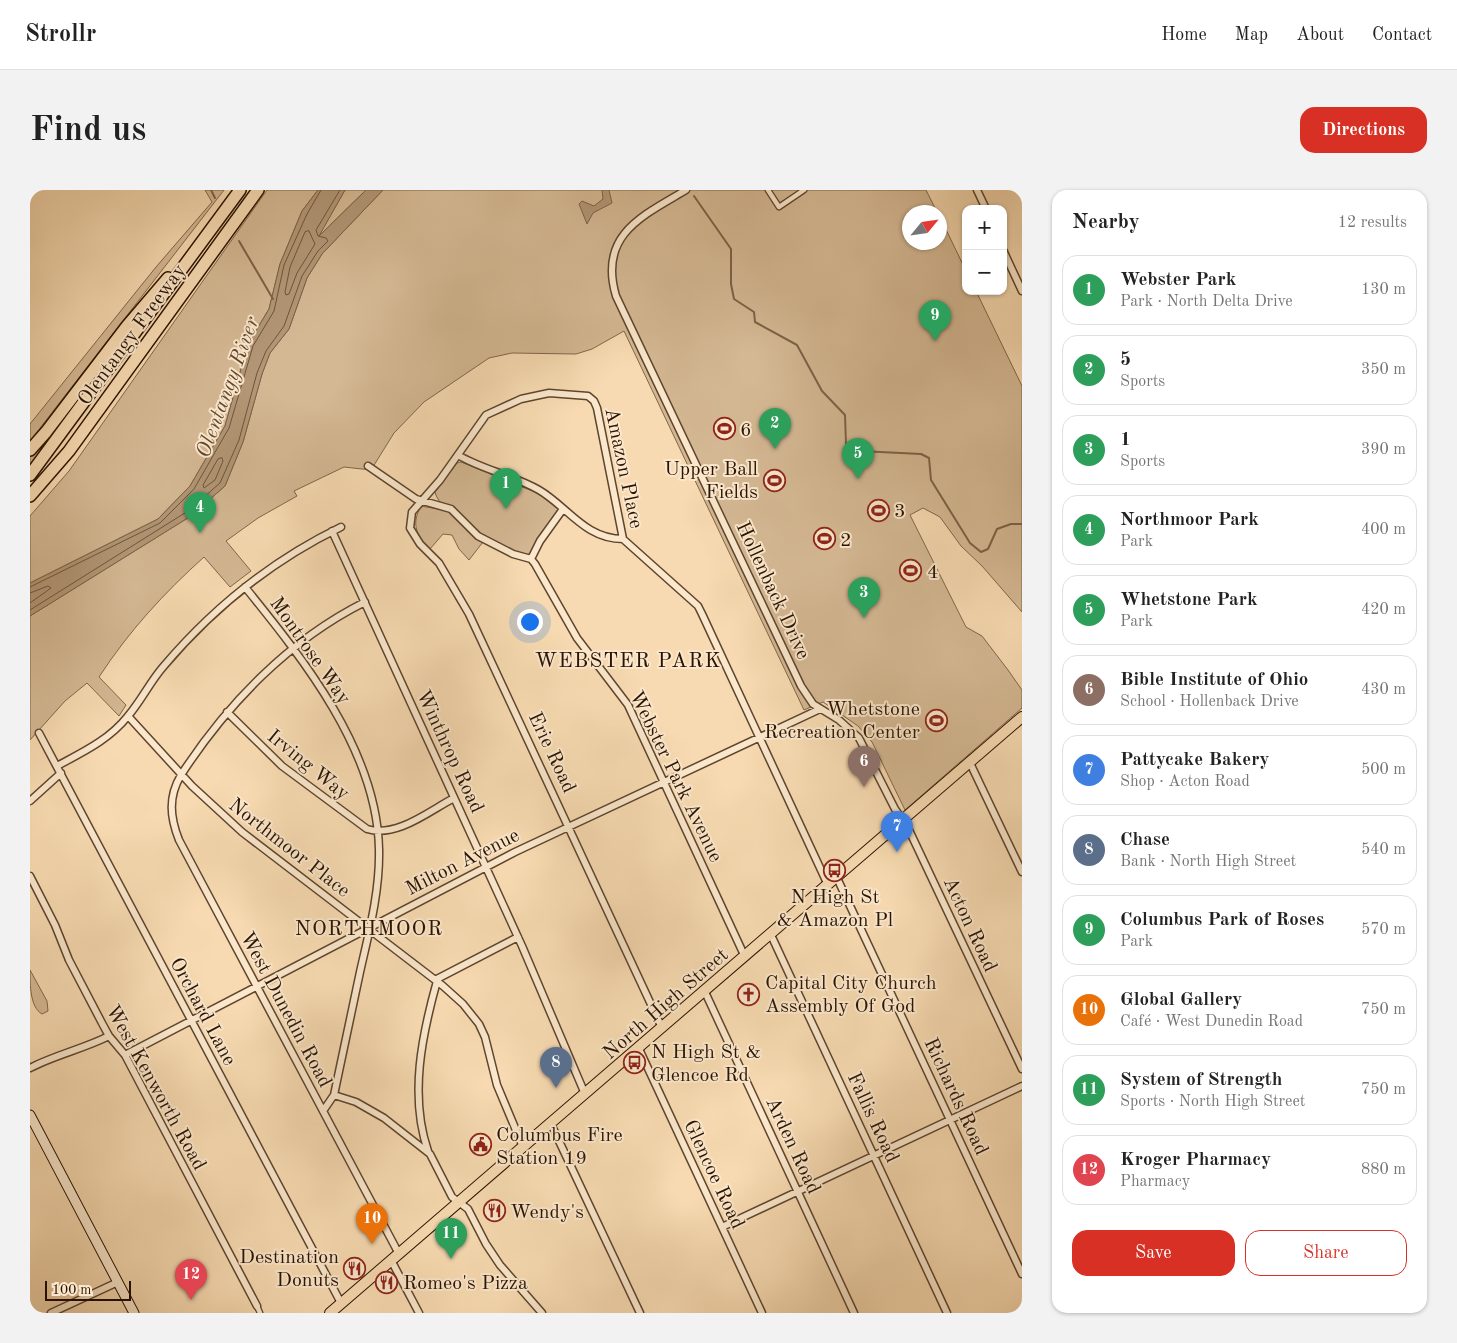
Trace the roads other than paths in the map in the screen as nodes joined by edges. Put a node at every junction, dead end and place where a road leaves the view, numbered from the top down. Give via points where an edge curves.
1 (240, 190) edge
2 (258, 190) edge
3 (686, 190) edge
4 (768, 190) edge
5 (804, 190) edge
6 (977, 190) edge
7 (230, 204) junction
8 (984, 205) edge
9 (1007, 259) edge
10 (1022, 291) edge
11 (580, 394) joint
12 (30, 450) edge
13 (458, 455) junction
14 (368, 466) dead end
15 (30, 475) edge
16 (39, 487) junction
17 (432, 490) junction
18 (30, 496) edge
19 (422, 501) junction
20 (435, 504) junction
21 (30, 506) edge
22 (563, 509) junction
23 (341, 527) dead end
24 (332, 531) junction
25 (623, 540) junction
26 (531, 560) junction
27 (245, 587) junction
28 (365, 602) junction
29 (293, 647) junction
30 (820, 710) junction
31 (227, 712) junction
32 (128, 716) junction
33 (1022, 717) edge
34 (39, 733) dead end
35 (760, 738) junction
36 (970, 763) junction
37 (57, 766) junction
38 (61, 774) junction
39 (182, 775) junction
40 (664, 782) junction
41 (454, 798) junction
42 (30, 801) edge
43 (903, 820) junction
44 (569, 826) junction
45 (378, 832) junction
46 (486, 866) junction
47 (1022, 872) edge
48 (30, 876) edge
49 (837, 878) junction
50 (828, 886) junction
51 (369, 928) junction
52 (771, 935) junction
53 (518, 937) junction
54 (745, 957) junction
55 (436, 981) junction
56 (257, 987) junction
57 (704, 992) junction
58 (191, 1022) junction
59 (662, 1028) junction
60 (109, 1036) junction
61 (639, 1049) junction
62 (125, 1055) junction
63 (30, 1068) edge
64 (1022, 1070) edge
65 (1022, 1086) edge
66 (585, 1094) junction
67 (334, 1095) junction
68 (323, 1111) junction
69 (30, 1115) edge
70 (950, 1119) junction
71 (551, 1124) junction
72 (523, 1147) junction
73 (430, 1154) junction
74 (874, 1155) junction
75 (797, 1190) junction
76 (459, 1202) junction
77 (722, 1227) junction
78 (395, 1257) junction
79 (1022, 1274) edge
80 (118, 1282) junction
81 (341, 1303) junction
82 (258, 1310) edge
83 (51, 1313) edge
84 (134, 1313) edge
85 (330, 1313) edge
86 (419, 1313) edge
87 (542, 1313) edge
88 (640, 1313) edge
89 (762, 1313) edge
90 (854, 1313) edge
91 (947, 1313) edge

1 - 7 highway, Olentangy Freeway
2 - 16 highway, Olentangy Freeway via 74,444
3 - 30 street, Hollenback Drive via 640,217 622,236 614,252 611,270 616,296 801,686
4 - 5 street via 779,207
6 - 8 street
7 - 12 highway via 127,326
7 - 15 highway, Olentangy Freeway
9 - 10 street
11 - 13 street, Erie Road via 535,395 492,411 481,420
11 - 25 street, Amazon Place via 594,401 597,408
13 - 17 street, Erie Road
13 - 22 street via 540,491
14 - 19 street
16 - 18 highway, Olentangy Freeway
16 - 21 highway
17 - 19 street, Erie Road
17 - 20 street
19 - 20 street
19 - 44 street, Erie Road via 412,512 412,534 439,563 469,614
20 - 26 street via 451,509 478,536
22 - 25 street via 579,525 614,540
22 - 26 street
23 - 24 street
24 - 27 street
24 - 28 street, Winthrop Road
25 - 35 street, Amazon Place via 698,606
26 - 40 street, Webster Park Avenue via 576,638 628,705
27 - 29 street, Montrose Way
27 - 32 street via 232,596 163,667
28 - 29 street, West Dunedin Road
28 - 41 street, Winthrop Road
29 - 31 street, West Dunedin Road
29 - 45 street, Montrose Way via 345,729 366,781
30 - 35 street, Milton Avenue
30 - 43 street, Hollenback Drive via 839,720 859,738
31 - 39 street, West Dunedin Road
31 - 45 street, Irving Way via 302,782 356,823
32 - 37 street via 103,740
32 - 39 street, Northmoor Place
33 - 36 main road, North High Street
34 - 37 street, Orchard Lane
35 - 40 street, Milton Avenue
35 - 50 street, Amazon Place
36 - 43 main road, North High Street
36 - 47 street
37 - 38 street, Orchard Lane
38 - 42 street
38 - 58 street, Orchard Lane
39 - 51 street, Northmoor Place via 242,832
39 - 56 street, West Dunedin Road via 176,784 171,808 176,833
40 - 44 street, Milton Avenue
40 - 54 street, Webster Park Avenue
41 - 45 street via 396,829
41 - 46 street, Winthrop Road
43 - 49 main road, North High Street
43 - 64 street, Acton Road
44 - 46 street, Milton Avenue
44 - 59 street, Erie Road
45 - 51 street, Montrose Way via 379,872
46 - 51 street, Milton Avenue
46 - 53 street, Winthrop Road
48 - 60 street, West Kenworth Road
49 - 50 main road, North High Street
49 - 70 street, Richards Road
50 - 52 main road, North High Street
51 - 55 street, Northmoor Place
51 - 56 street, Milton Avenue
51 - 67 street, Montrose Way
52 - 54 main road, North High Street
52 - 74 street, Fallis Road
53 - 55 street
53 - 66 street, Winthrop Road
54 - 57 main road, North High Street
55 - 72 street, Northmoor Place via 463,1004 479,1024 497,1085
55 - 73 street via 420,1053 420,1105
56 - 58 street, Milton Avenue
56 - 68 street, West Dunedin Road
57 - 59 main road, North High Street
57 - 75 street, Arden Road
58 - 62 street, Milton Avenue
58 - 81 street, Orchard Lane
59 - 61 main road, North High Street
60 - 62 street, West Kenworth Road
60 - 63 street
61 - 66 main road, North High Street
61 - 77 street, Glencoe Road
62 - 82 street, West Kenworth Road
65 - 70 street
66 - 71 main road, North High Street
67 - 68 street, Montrose Way
67 - 73 street via 356,1102 384,1118
68 - 78 street, West Dunedin Road
69 - 80 main road
70 - 74 street
70 - 79 street, Richards Road
71 - 72 main road, North High Street
71 - 88 street
72 - 76 main road, North High Street
73 - 76 street via 452,1197
74 - 75 street
74 - 91 street, Fallis Road
75 - 77 street
75 - 90 street, Arden Road
76 - 78 main road, North High Street
76 - 87 street via 468,1208 500,1265
77 - 89 street, Glencoe Road
78 - 81 main road, North High Street
78 - 86 street, West Dunedin Road
80 - 83 street
80 - 84 main road
81 - 85 main road, North High Street

